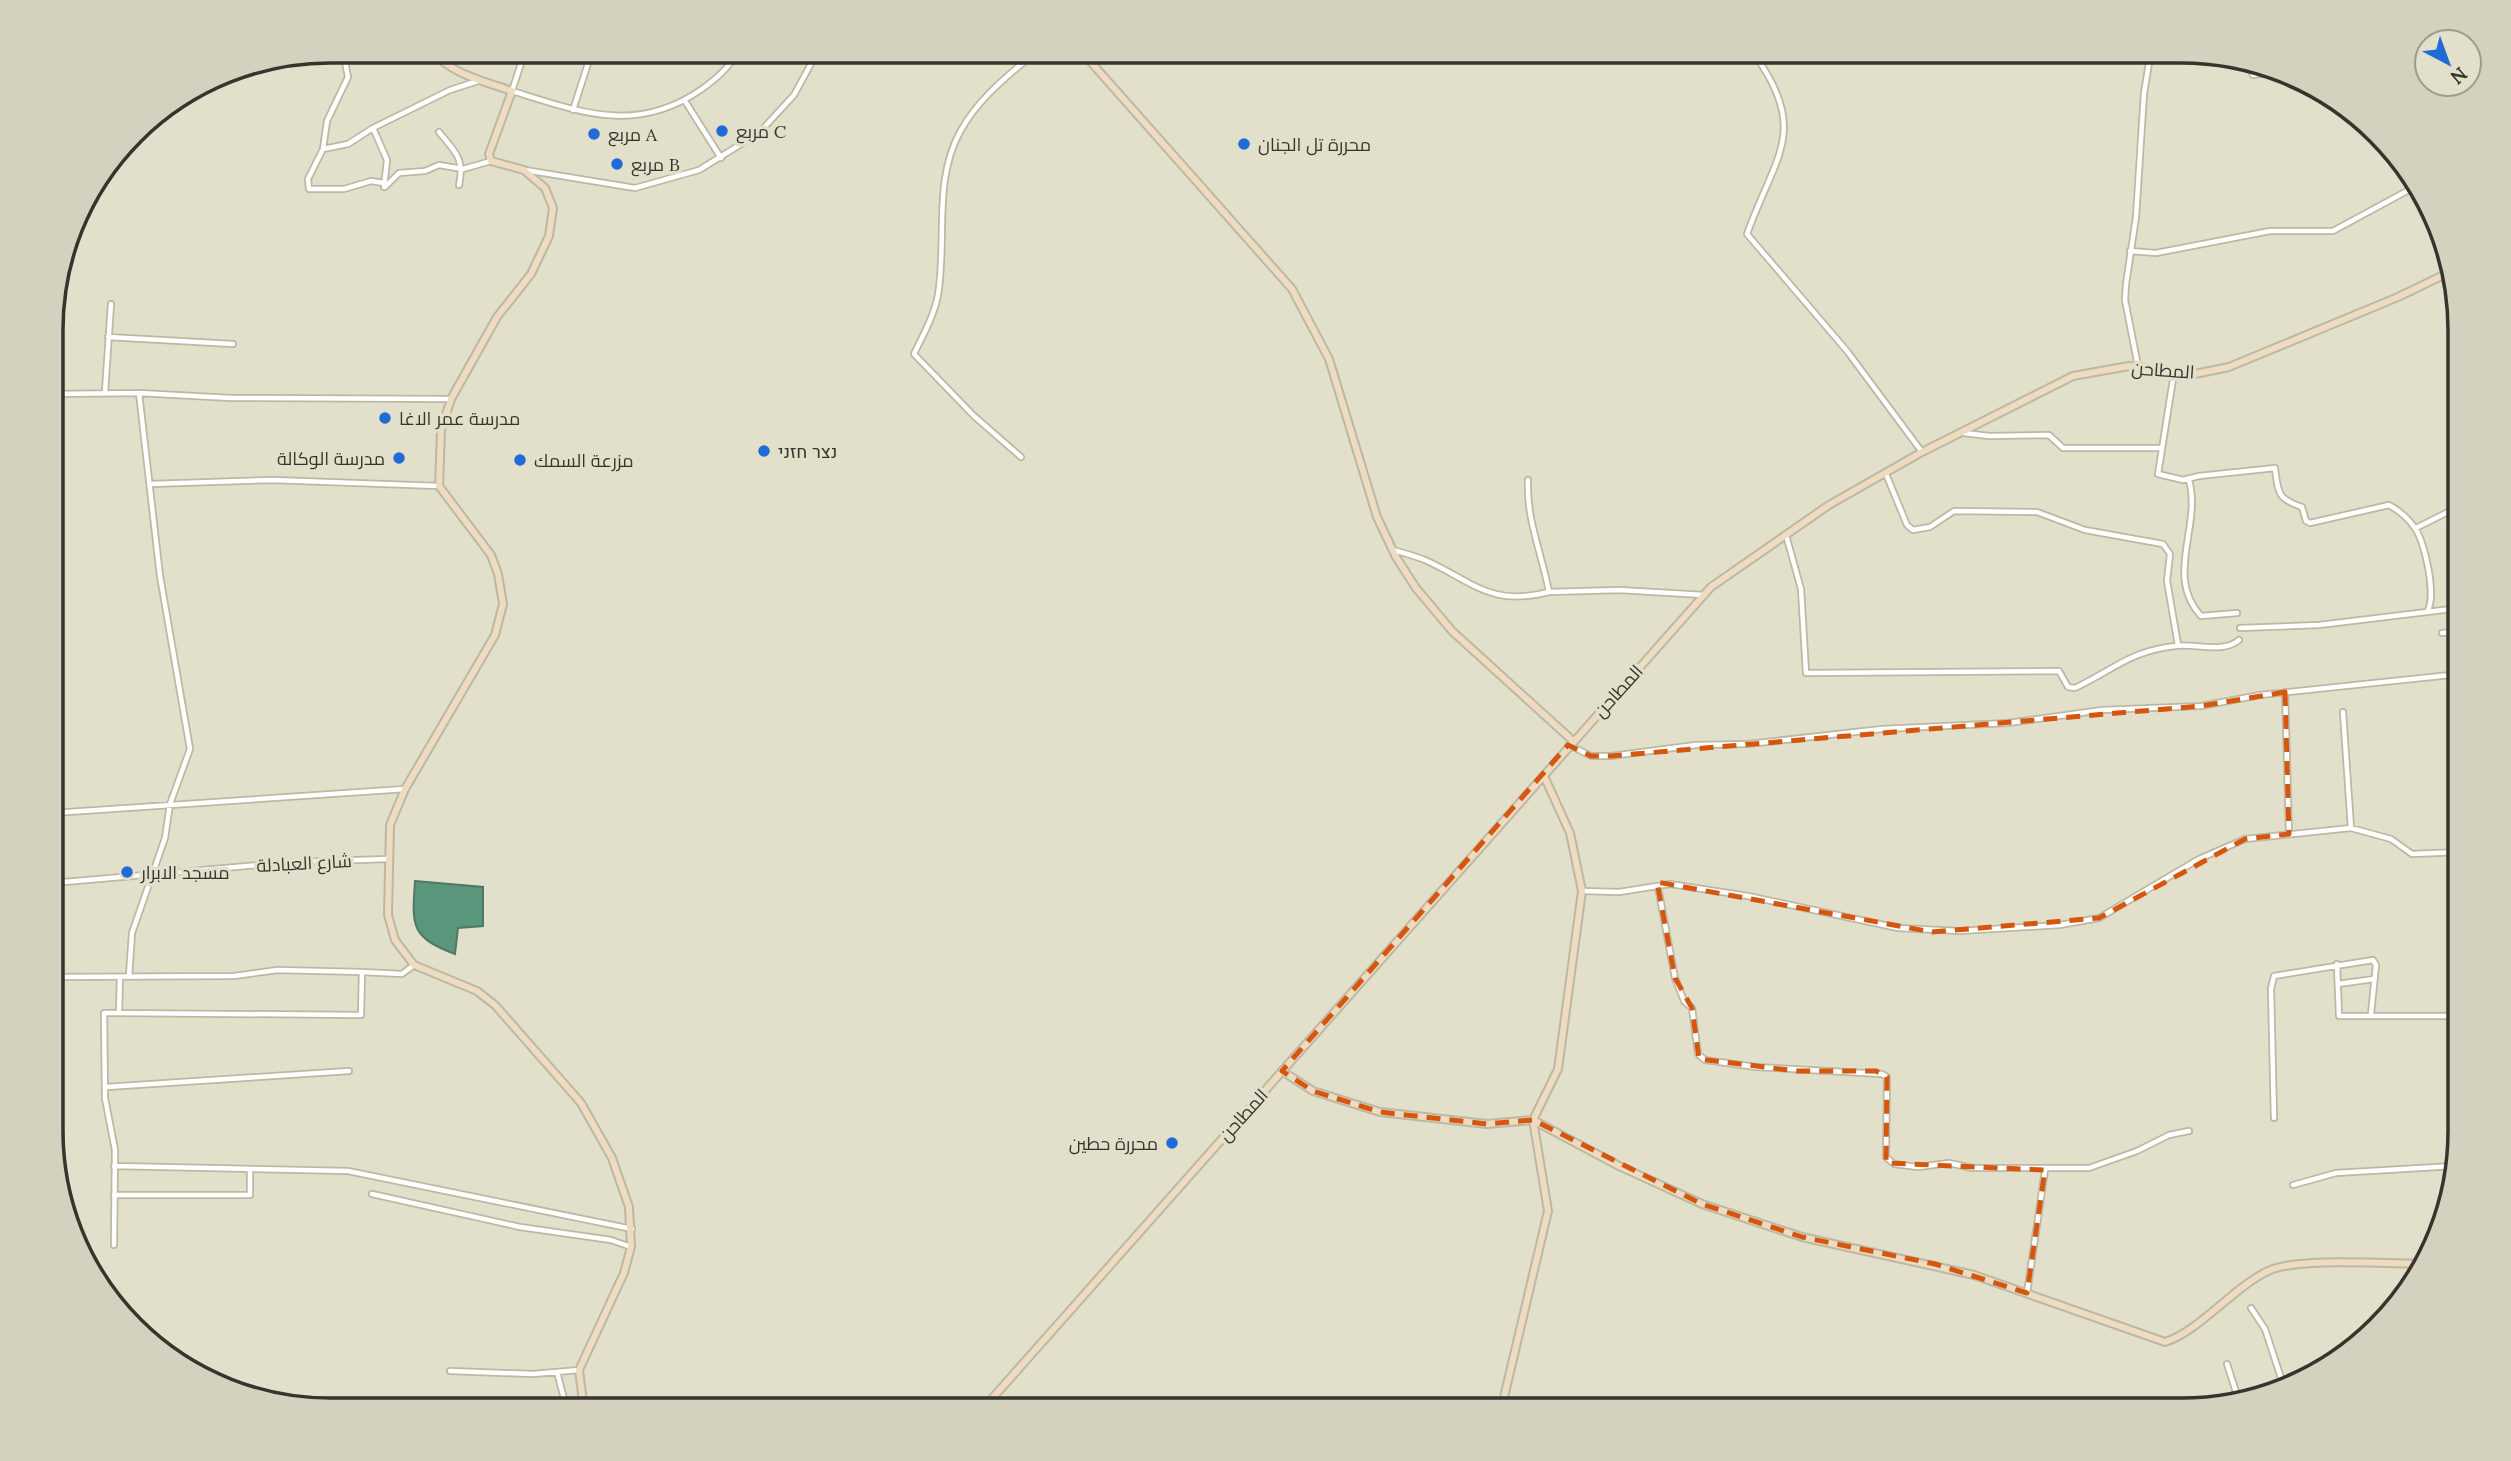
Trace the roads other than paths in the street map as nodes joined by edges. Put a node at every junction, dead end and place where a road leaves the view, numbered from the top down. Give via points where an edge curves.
1 (345, 63) edge
2 (444, 63) edge
3 (520, 63) edge
4 (588, 63) edge
5 (730, 63) edge
6 (811, 63) edge
7 (1023, 63) edge
8 (1094, 63) edge
9 (1761, 63) edge
10 (2150, 63) edge
11 (478, 81) junction
12 (512, 91) junction
13 (685, 101) junction
14 (573, 110) junction
15 (373, 128) junction
16 (439, 132) dead end
17 (323, 149) junction
18 (722, 158) junction
19 (491, 161) junction
20 (463, 169) junction
21 (524, 170) junction
22 (384, 183) junction
23 (459, 185) dead end
24 (2408, 190) edge
25 (2130, 251) junction
26 (2442, 276) edge
27 (111, 304) dead end
28 (108, 337) junction
29 (233, 344) dead end
30 (2138, 366) junction
31 (2174, 373) junction
32 (105, 393) junction
33 (139, 393) junction
34 (63, 394) edge
35 (451, 399) junction
36 (1964, 433) junction
37 (2160, 449) junction
38 (1922, 452) junction
39 (1021, 457) dead end
40 (1886, 474) junction
41 (1528, 480) dead end
42 (2189, 480) junction
43 (151, 484) junction
44 (439, 486) junction
45 (2448, 512) edge
46 (2416, 528) junction
47 (1786, 535) junction
48 (1392, 550) junction
49 (1549, 592) junction
50 (1704, 595) junction
51 (2448, 609) edge
52 (2427, 612) junction
53 (2237, 613) dead end
54 (2240, 628) dead end
55 (2448, 632) edge
56 (2442, 633) dead end
57 (2239, 640) dead end
58 (2178, 645) junction
59 (2448, 675) edge
60 (2285, 692) junction
61 (2343, 712) dead end
62 (1571, 743) junction
63 (1544, 776) junction
64 (405, 789) junction
65 (170, 804) junction
66 (63, 812) edge
67 (2351, 828) junction
68 (2289, 834) junction
69 (2448, 852) edge
70 (388, 859) junction
71 (149, 876) junction
72 (63, 882) edge
73 (1658, 887) junction
74 (1582, 891) junction
75 (2337, 964) junction
76 (414, 965) junction
77 (362, 972) junction
78 (129, 976) junction
79 (63, 977) edge
80 (120, 977) junction
81 (2374, 979) junction
82 (2338, 984) junction
83 (119, 1013) junction
84 (2371, 1014) junction
85 (2448, 1016) edge
86 (349, 1071) dead end
87 (1282, 1071) junction
88 (106, 1087) junction
89 (2274, 1118) dead end
90 (1533, 1120) junction
91 (2189, 1131) dead end
92 (114, 1166) junction
93 (2446, 1166) edge
94 (250, 1169) junction
95 (2045, 1170) junction
96 (2293, 1185) dead end
97 (372, 1194) dead end
98 (114, 1195) junction
99 (633, 1229) junction
100 (114, 1245) dead end
101 (631, 1247) junction
102 (2412, 1264) edge
103 (2027, 1293) junction
104 (2251, 1308) dead end
105 (2227, 1364) dead end
106 (579, 1370) junction
107 (450, 1371) dead end
108 (557, 1372) junction
109 (2281, 1379) edge
110 (2236, 1392) edge
111 (564, 1398) edge
112 (582, 1398) edge
113 (993, 1398) edge
114 (1504, 1398) edge

1 - 17 street via 348,77 327,121
2 - 11 street
3 - 12 street
4 - 14 street
5 - 13 street via 723,74
6 - 18 street via 794,95 760,133
7 - 39 street via 986,96 952,149 945,177 938,294 914,354
8 - 48 street via 1292,289 1329,359 1366,487
9 - 38 street via 1781,104 1785,130 1781,158 1763,189 1747,234 1847,351
10 - 25 street
11 - 12 street
11 - 15 street
12 - 14 street
12 - 19 street via 489,154
13 - 14 street via 625,118
13 - 18 street
15 - 17 street via 348,144
15 - 22 street via 387,160
16 - 20 street
17 - 22 street via 308,179 309,189
18 - 21 street via 699,170 635,188
19 - 20 street
19 - 21 street
20 - 22 street via 439,165 425,172 399,173 384,187
20 - 23 street
21 - 35 street via 538,179 550,197 549,236 531,274 497,317
24 - 25 street via 2333,231 2281,230 2156,253
25 - 30 street via 2125,300
26 - 31 street, المطاحن via 2238,365 2195,374
27 - 28 street
28 - 29 street
28 - 32 street
30 - 31 street, المطاحن
30 - 36 street, المطاحن via 2073,376
31 - 37 street
32 - 33 street
32 - 34 street
33 - 35 street
33 - 43 street
35 - 44 street via 441,430
36 - 37 street via 2049,435 2063,449
36 - 38 street, المطاحن
37 - 42 street via 2158,474
38 - 40 street, المطاحن
40 - 47 street, المطاحن via 1808,517
40 - 58 street via 1913,530 1930,527 1954,511 2037,512 2085,530 2163,544 2170,554 2167,581
41 - 49 street via 1528,516
42 - 46 street via 2275,468 2280,494 2286,502 2304,509 2308,523 2389,505
42 - 53 street via 2192,501 2184,586 2201,616
43 - 44 street via 272,480
43 - 65 street via 160,576 190,749
44 - 64 street via 491,555 503,604 495,635
45 - 46 street
46 - 52 street via 2431,587
47 - 50 street, المطاحن
47 - 58 street via 1801,589 1806,673 2059,671 2071,688 2140,652
48 - 49 street via 1426,560 1494,596 1526,598
48 - 62 street via 1452,631
49 - 50 street
50 - 62 street, المطاحن
51 - 52 street
52 - 54 street via 2319,625
55 - 56 street
57 - 58 street via 2222,647
59 - 60 street
60 - 62 street via 2201,706 2102,710 2008,723 1882,729 1611,756 1591,756
60 - 68 street
61 - 67 street
62 - 63 street, المطاحن
63 - 74 street via 1570,833
63 - 87 street, المطاحن
64 - 65 street
64 - 70 street via 390,825
65 - 66 street
65 - 71 street via 165,838
67 - 68 street
67 - 69 street via 2390,839 2412,854
68 - 73 street via 2245,839 2199,859 2099,918 2060,925 1932,932 1670,884
70 - 71 street, شارع العبادلة via 294,862
70 - 76 street via 388,915 395,940
71 - 72 street, شارع العبادلة
71 - 78 street via 132,933
73 - 74 street
73 - 95 street via 1675,978 1684,1001 1692,1008 1698,1054 1705,1060 1797,1071 1876,1072 1886,1077 1886,1157 1894,1164
74 - 90 street via 1558,1069
75 - 81 street via 2373,960
75 - 82 street
75 - 89 street via 2274,976
76 - 77 street via 402,974
76 - 99 street via 477,991 495,1005 581,1103 612,1158
77 - 78 street
77 - 83 street via 361,1015
78 - 80 street
79 - 80 street
80 - 83 street
81 - 82 street
81 - 84 street
82 - 84 street via 2339,1016
83 - 88 street via 104,1013
84 - 85 street
86 - 88 street
87 - 90 street via 1313,1091 1380,1112 1487,1124
87 - 113 street, المطاحن
88 - 92 street
90 - 103 street via 1702,1204 1802,1237 1935,1264
90 - 114 street via 1548,1211
91 - 95 street via 2089,1168
92 - 94 street
92 - 98 street
93 - 96 street via 2336,1173
94 - 98 street via 250,1195
94 - 99 street via 375,1175
95 - 103 street
97 - 101 street
98 - 100 street
99 - 101 street
101 - 106 street via 624,1273
102 - 103 street via 2281,1267 2255,1279 2165,1342
104 - 109 street via 2265,1329
105 - 110 street
106 - 108 street
106 - 112 street
107 - 108 street
108 - 111 street

